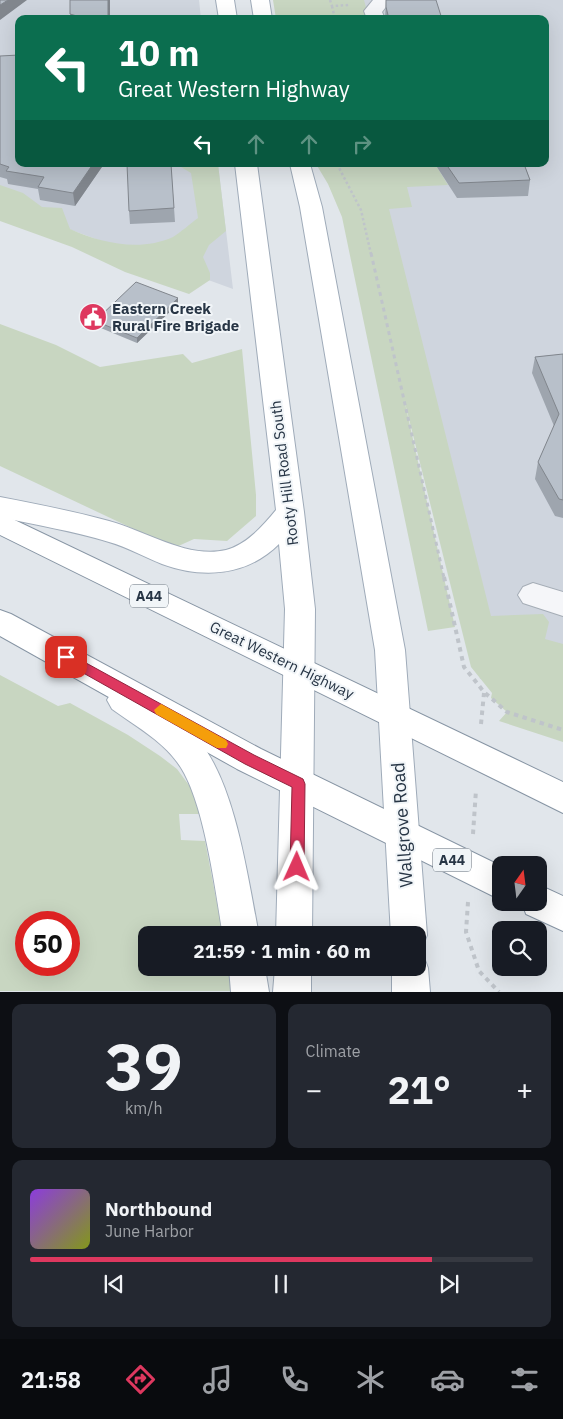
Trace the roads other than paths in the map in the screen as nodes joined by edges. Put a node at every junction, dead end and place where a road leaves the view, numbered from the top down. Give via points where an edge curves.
1 (225, 0) edge
2 (260, 0) edge
3 (227, 15) edge
4 (262, 15) edge
5 (246, 167) edge
6 (301, 167) edge
7 (0, 508) edge
8 (290, 512) junction
9 (0, 523) edge
10 (533, 595) dead end
11 (563, 604) edge
12 (0, 622) edge
13 (50, 648) junction
14 (298, 669) junction
15 (395, 715) junction
16 (299, 784) junction
17 (563, 798) edge
18 (402, 836) junction
19 (492, 880) edge
20 (548, 906) edge
21 (563, 914) edge
22 (239, 926) edge
23 (294, 926) edge
24 (408, 926) edge
25 (248, 976) edge
26 (293, 976) edge
27 (410, 976) edge
28 (250, 992) edge
29 (292, 992) edge
30 (411, 992) edge

1 - 3 main road
2 - 4 main road
5 - 8 main road, Rooty Hill Road South
6 - 15 main road via 311,207 390,650
7 - 8 main road via 88,526 199,562 237,560 251,553
8 - 14 main road, Rooty Hill Road South via 300,609
9 - 14 main road, Great Western Highway / A44
10 - 11 lane
12 - 13 main road, A44
13 - 16 main road, A44
13 - 22 main road via 190,753 207,787 218,824
14 - 15 main road, Great Western Highway / A44
14 - 16 main road, Rooty Hill Road South
15 - 17 main road, Great Western Highway / A44
15 - 18 main road, Wallgrove Road
16 - 18 main road, A44
16 - 23 main road
18 - 19 main road, A44
18 - 24 main road, Wallgrove Road
20 - 21 main road
25 - 28 main road
26 - 29 main road
27 - 30 main road

